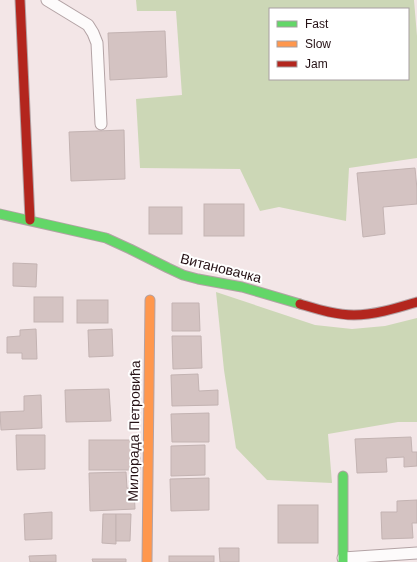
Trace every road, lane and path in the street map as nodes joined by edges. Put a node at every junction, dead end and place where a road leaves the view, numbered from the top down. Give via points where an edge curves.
1 (20, 0) edge
2 (47, 0) edge
3 (101, 124) dead end
4 (0, 214) edge
5 (30, 220) junction
6 (150, 300) dead end
7 (417, 302) edge
8 (343, 476) dead end
9 (417, 553) edge
10 (343, 560) edge
11 (147, 562) edge

1 - 5 street
2 - 3 lane via 88,25 93,33 97,43
4 - 5 street, Витановачка
5 - 7 street, Витановачка via 106,238 183,275 233,285 336,314 366,314
6 - 11 street, Милорада Петровића
8 - 10 street
9 - 10 lane

